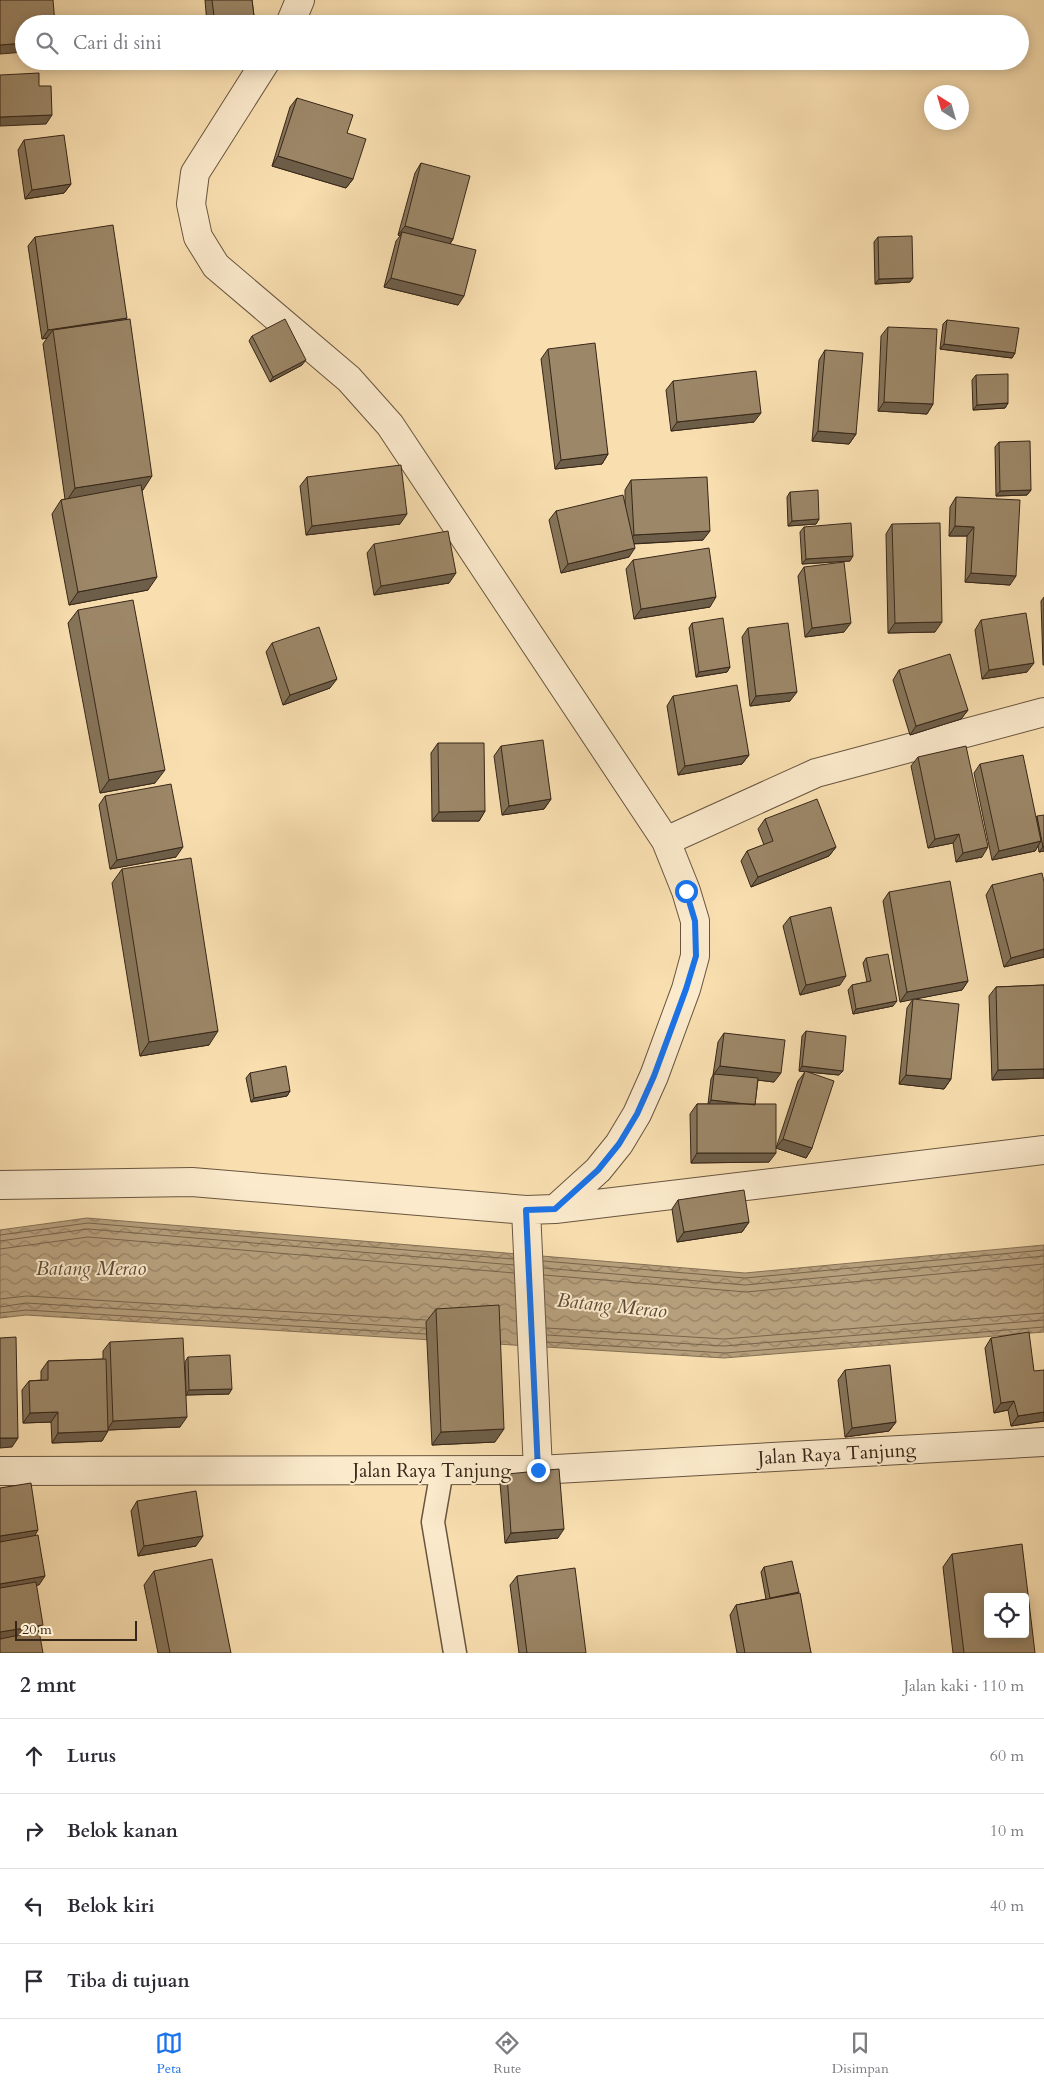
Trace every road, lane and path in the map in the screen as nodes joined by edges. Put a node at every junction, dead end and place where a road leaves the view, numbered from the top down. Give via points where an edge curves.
1 (300, 0) edge
2 (294, 15) edge
3 (260, 70) edge
4 (1044, 712) edge
5 (666, 842) junction
6 (1044, 1150) edge
7 (0, 1185) edge
8 (555, 1209) junction
9 (526, 1215) junction
10 (1044, 1442) edge
11 (442, 1470) junction
12 (538, 1470) junction
13 (0, 1471) edge
14 (456, 1653) edge

1 - 2 street
3 - 5 street via 195,173 191,204 198,237 216,266 349,379 390,425
4 - 5 street via 816,773
5 - 8 street via 695,921 696,956 654,1076 637,1114 598,1170
6 - 8 street
7 - 9 street via 192,1182
8 - 9 street
9 - 12 street
10 - 12 street, Jalan Raya Tanjung
11 - 12 street, Jalan Raya Tanjung
11 - 13 street, Jalan Raya Tanjung
11 - 14 lane via 433,1522

